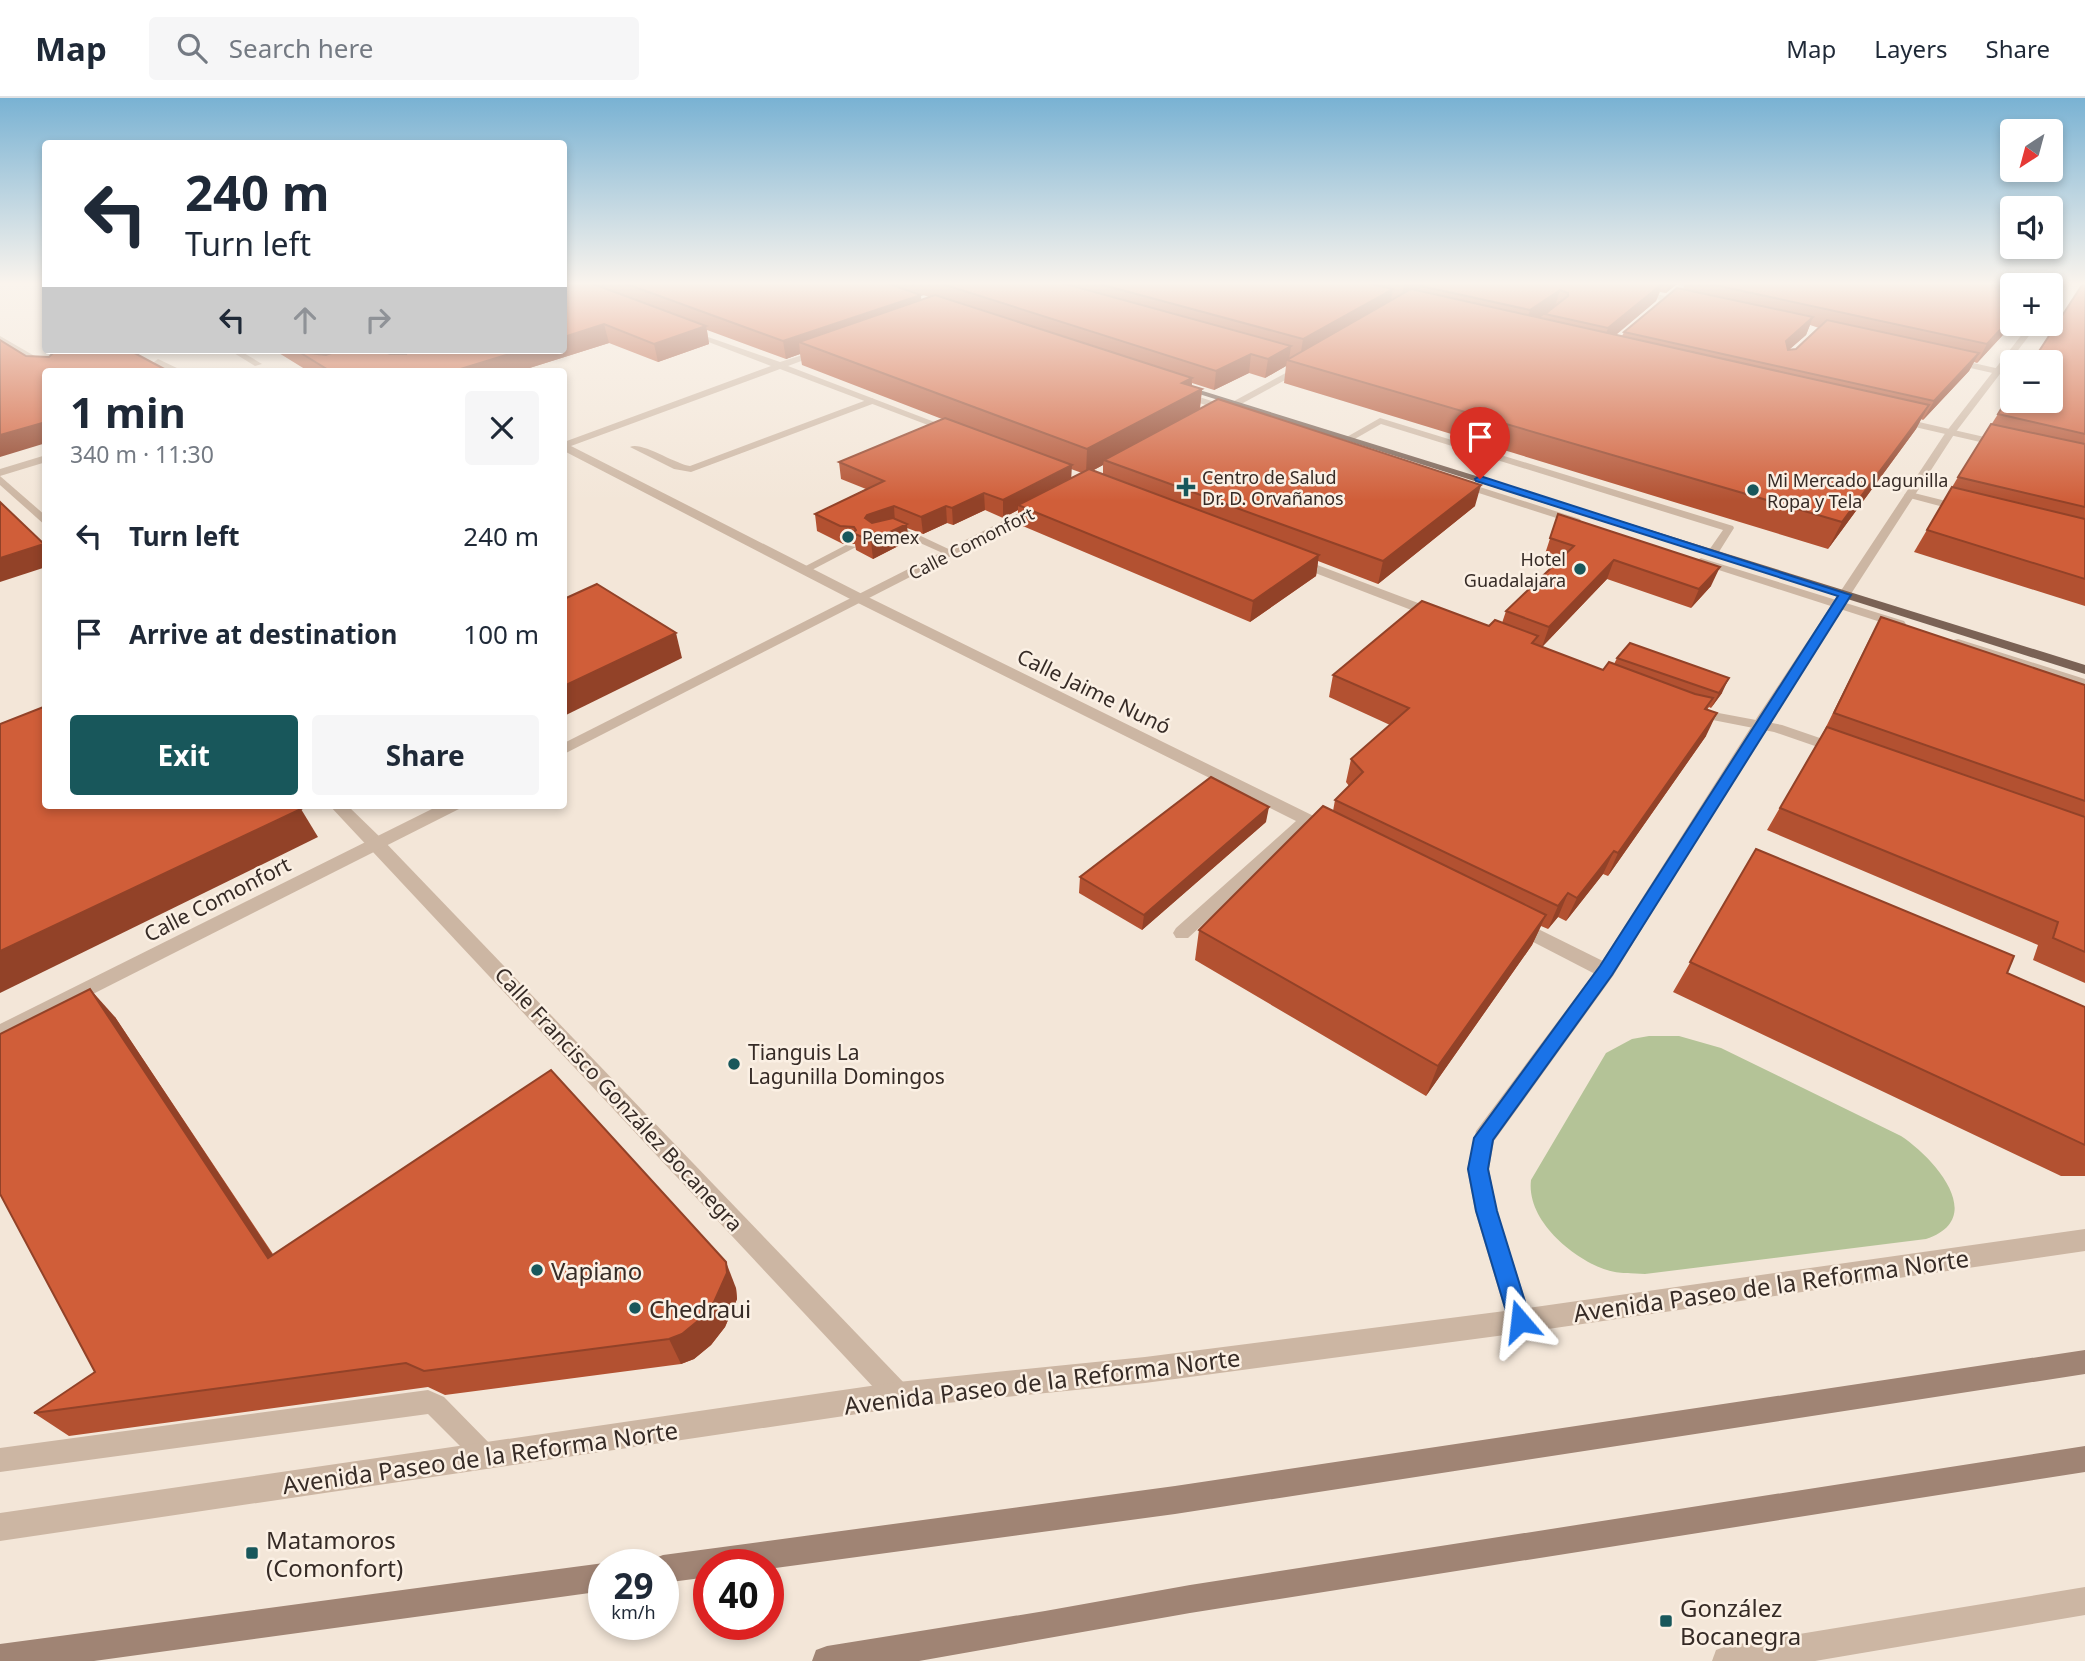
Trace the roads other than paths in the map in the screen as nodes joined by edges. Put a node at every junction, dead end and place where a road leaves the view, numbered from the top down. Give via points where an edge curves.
1 (26, 355) edge
2 (242, 355) edge
3 (750, 355) edge
4 (810, 355) edge
5 (2010, 355) edge
6 (1318, 358) edge
7 (1294, 360) edge
8 (1946, 360) edge
9 (158, 362) edge
10 (258, 364) dead end
11 (1307, 364) junction
12 (778, 366) junction
13 (49, 368) edge
14 (170, 368) edge
15 (1997, 371) junction
16 (1172, 386) edge
17 (872, 401) junction
18 (1230, 406) junction
19 (1884, 417) edge
20 (1202, 421) edge
21 (1951, 432) junction
22 (961, 434) edge
23 (1350, 438) junction
24 (567, 445) edge
25 (635, 447) dead end
26 (2018, 447) edge
27 (567, 448) edge
28 (42, 459) edge
29 (0, 473) edge
30 (0, 480) edge
31 (1910, 495) junction
32 (1050, 501) edge
33 (1978, 512) edge
34 (42, 519) edge
35 (875, 535) edge
36 (850, 547) edge
37 (951, 553) junction
38 (1713, 553) junction
39 (1280, 555) edge
40 (806, 569) junction
41 (861, 599) junction
42 (1841, 600) junction
43 (1447, 619) edge
44 (1916, 630) edge
45 (1942, 638) edge
46 (2085, 670) edge
47 (2085, 683) edge
48 (1677, 706) edge
49 (1760, 725) junction
50 (567, 748) edge
51 (1850, 753) edge
52 (341, 809) edge
53 (445, 809) edge
54 (1307, 820) junction
55 (1344, 838) edge
56 (377, 844) junction
57 (1506, 920) edge
58 (1182, 933) dead end
59 (1606, 971) junction
60 (0, 1033) edge
61 (2085, 1240) edge
62 (1520, 1321) junction
63 (2085, 1362) edge
64 (898, 1395) junction
65 (485, 1456) junction
66 (2085, 1459) edge
67 (0, 1460) edge
68 (0, 1527) edge
69 (679, 1567) edge
70 (588, 1579) edge
71 (2085, 1601) edge
72 (0, 1659) edge
73 (827, 1661) edge
74 (1727, 1661) edge

1 - 13 street
2 - 10 lane
3 - 12 street
4 - 12 street
5 - 15 street
6 - 11 street
7 - 11 street
8 - 15 street
9 - 14 lane
11 - 18 street
12 - 17 street
12 - 24 street
15 - 21 street
16 - 18 main road
17 - 22 street
17 - 25 lane via 691,468 678,467
18 - 20 street
18 - 23 main road
18 - 42 lane
19 - 21 street
21 - 26 street
21 - 31 street
23 - 38 main road
23 - 38 lane via 1380,421 1729,528
27 - 40 street, Calle Jaime Nunó
28 - 29 street
30 - 34 street
31 - 33 street
31 - 42 street
32 - 37 street, Calle Comonfort
35 - 37 lane via 896,529
36 - 40 lane
37 - 41 street, Calle Comonfort
38 - 42 main road
39 - 43 street
40 - 41 street, Calle Jaime Nunó
41 - 50 street, Calle Comonfort
41 - 54 street, Calle Jaime Nunó
42 - 44 lane
42 - 46 main road
42 - 49 street
45 - 47 lane
48 - 49 street via 1718,719
49 - 51 street
49 - 59 street
52 - 56 street, Calle Francisco González Bocanegra
53 - 56 street, Calle Comonfort
54 - 55 street, Calle Jaime Nunó
54 - 58 street
56 - 60 street, Calle Comonfort
56 - 64 street, Calle Francisco González Bocanegra
57 - 59 street
59 - 62 street via 1484,1138 1478,1169 1486,1211
61 - 62 street, Avenida Paseo de la Reforma Norte
62 - 64 street, Avenida Paseo de la Reforma Norte via 1145,1370
63 - 69 main road via 1189,1498
64 - 65 street, Avenida Paseo de la Reforma Norte
65 - 67 lane via 428,1402
65 - 68 street, Avenida Paseo de la Reforma Norte
66 - 73 main road via 1190,1599
70 - 72 main road
71 - 74 street

